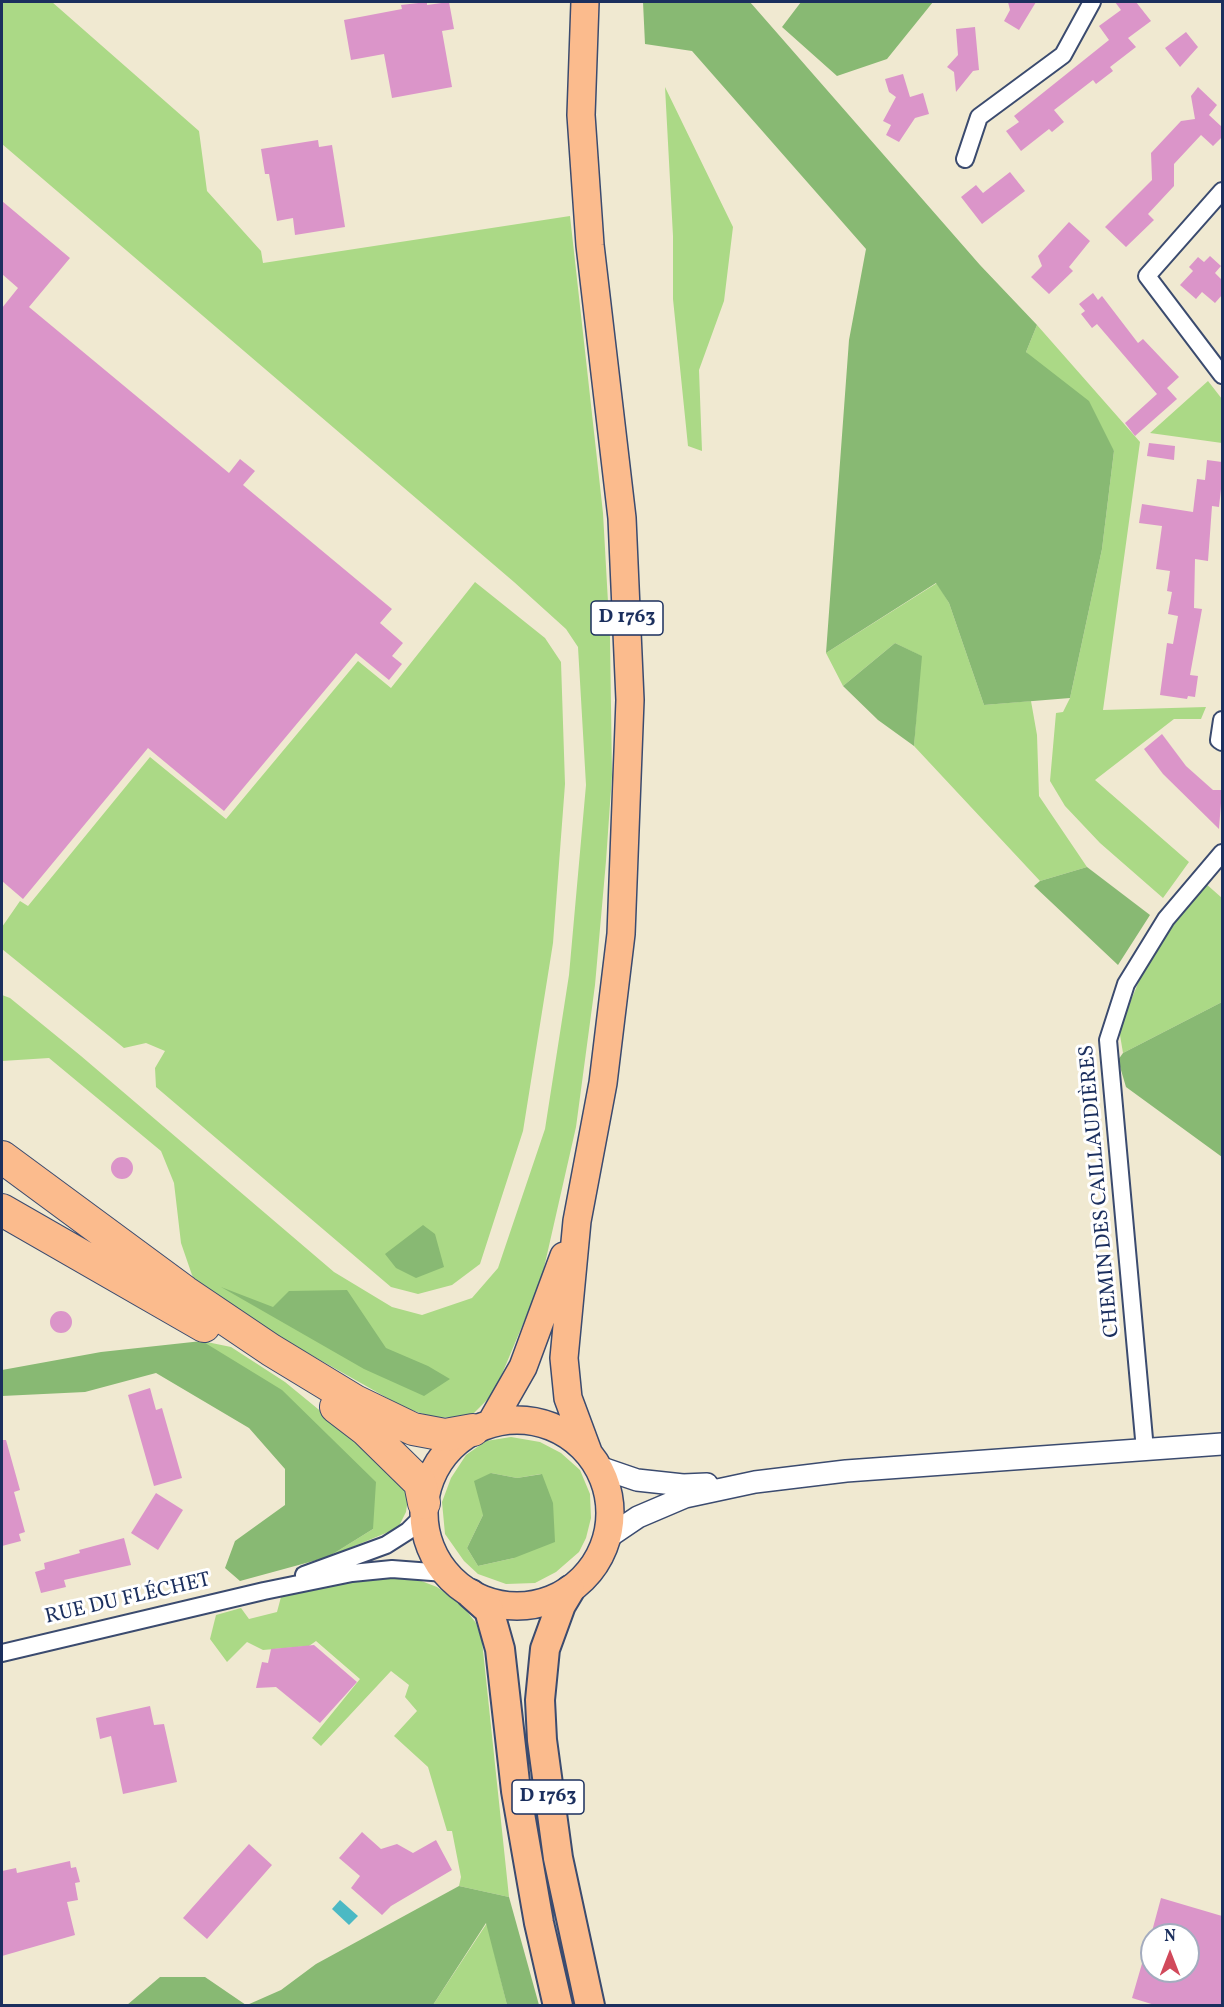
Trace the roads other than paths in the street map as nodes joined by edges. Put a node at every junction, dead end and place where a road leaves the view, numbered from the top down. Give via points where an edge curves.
1 (1092, 2) edge
2 (584, 6) edge
3 (965, 159) dead end
4 (1222, 191) edge
5 (1222, 375) edge
6 (1222, 720) edge
7 (1222, 742) edge
8 (1222, 853) edge
9 (2, 1157) edge
10 (2, 1210) edge
11 (577, 1221) junction
12 (482, 1426) junction
13 (1222, 1444) edge
14 (1145, 1450) junction
15 (593, 1459) junction
16 (755, 1482) junction
17 (424, 1509) junction
18 (607, 1538) junction
19 (445, 1573) junction
20 (570, 1590) junction
21 (264, 1591) junction
22 (471, 1594) junction
23 (2, 1653) edge
24 (558, 2006) edge
25 (590, 2006) edge

1 - 3 street via 1063,55 979,117
2 - 11 main road, D 1763 via 581,115 587,210 622,518 630,700 621,934 603,1083
4 - 5 street via 1147,276
6 - 7 street
8 - 14 street, CHEMIN DES CAILLAUDIÈRES via 1166,919 1126,984 1108,1040
9 - 12 highway via 185,1292 355,1401 413,1429 446,1434
10 - 17 highway via 303,1382 392,1453 420,1483
11 - 12 main road, D 1763 via 524,1367
11 - 15 main road, D 1763 via 564,1358 568,1398
12 - 15 main road via 517,1419 543,1423 568,1434
12 - 17 main road via 454,1443 440,1460 429,1481
13 - 14 street
14 - 16 street via 846,1471
15 - 16 street via 637,1480 683,1485
15 - 18 main road via 608,1490 611,1514
16 - 18 street via 685,1497 638,1517
17 - 19 main road via 427,1538
17 - 21 street, RUE DU FLÉCHET via 408,1531 386,1545
18 - 20 main road via 599,1558
19 - 21 street, RUE DU FLÉCHET via 392,1569
19 - 22 main road
20 - 22 main road via 547,1601 522,1606 496,1604
20 - 25 highway, D 1763 via 545,1649 540,1700 558,1858
21 - 23 street, RUE DU FLÉCHET
22 - 24 highway, D 1763 via 489,1610 500,1649 516,1791

